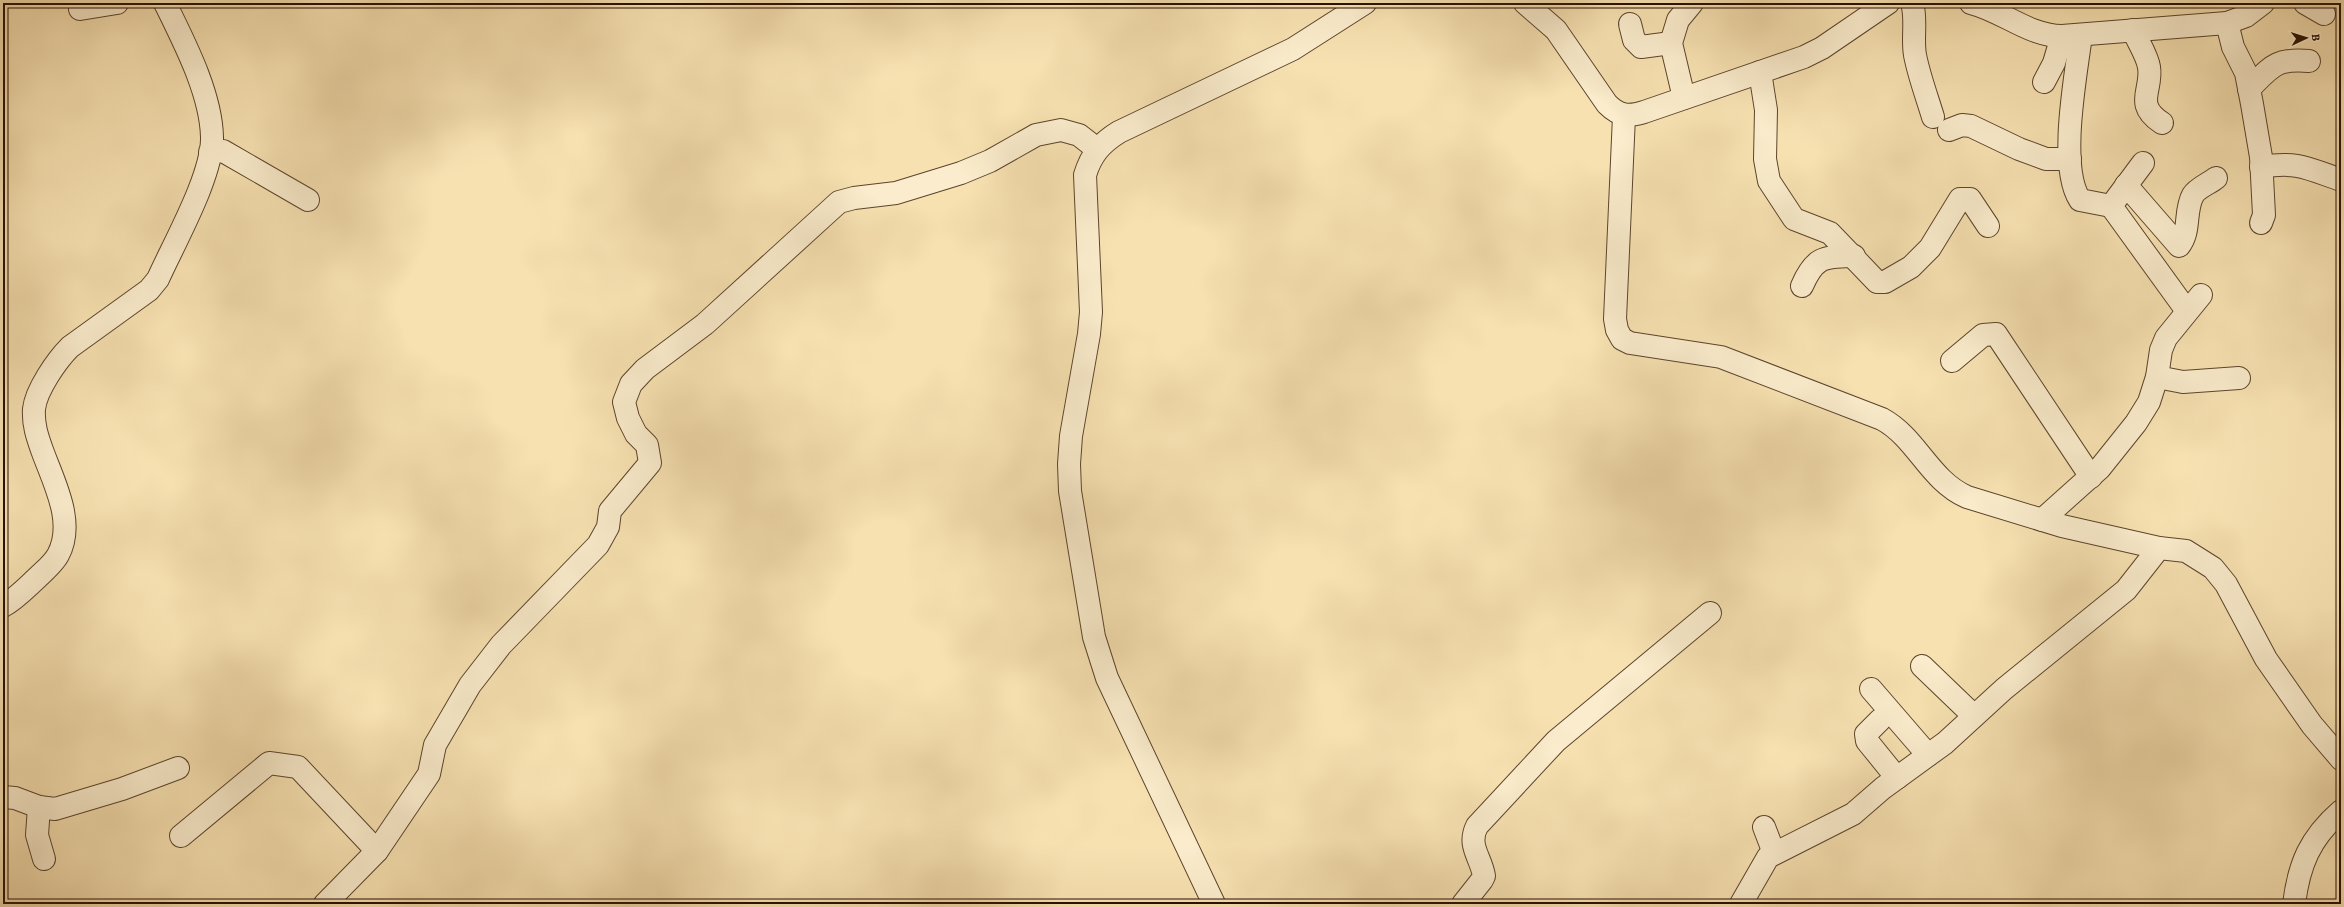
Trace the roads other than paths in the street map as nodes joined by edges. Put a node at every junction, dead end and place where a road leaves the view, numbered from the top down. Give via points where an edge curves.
1 (117, 3) edge
2 (165, 3) edge
3 (1365, 3) edge
4 (1525, 3) edge
5 (1888, 3) edge
6 (1912, 3) edge
7 (1971, 3) edge
8 (2263, 3) edge
9 (2305, 3) edge
10 (1684, 7) edge
11 (80, 9) dead end
12 (2324, 14) dead end
13 (2228, 23) junction
14 (1630, 24) dead end
15 (2133, 30) junction
16 (2072, 36) junction
17 (1671, 43) junction
18 (2309, 61) dead end
19 (1760, 72) junction
20 (2044, 82) dead end
21 (2249, 89) junction
22 (1684, 98) junction
23 (1624, 116) junction
24 (2162, 123) dead end
25 (1097, 149) junction
26 (210, 152) junction
27 (2070, 160) junction
28 (2143, 163) dead end
29 (2260, 167) junction
30 (2216, 178) dead end
31 (2341, 180) edge
32 (2126, 185) junction
33 (308, 200) dead end
34 (2112, 206) junction
35 (2261, 223) dead end
36 (1988, 226) dead end
37 (2179, 246) junction
38 (1854, 256) junction
39 (2156, 267) junction
40 (1802, 286) dead end
41 (1952, 361) dead end
42 (2157, 377) junction
43 (2239, 378) dead end
44 (2091, 477) junction
45 (2042, 520) junction
46 (2159, 548) junction
47 (3, 606) edge
48 (1710, 613) dead end
49 (1922, 666) dead end
50 (1871, 689) dead end
51 (1974, 716) junction
52 (1880, 720) dead end
53 (1928, 755) junction
54 (2341, 759) edge
55 (178, 768) dead end
56 (1896, 778) junction
57 (3, 798) edge
58 (39, 807) junction
59 (2341, 811) edge
60 (1764, 827) dead end
61 (180, 836) dead end
62 (377, 851) junction
63 (1774, 852) junction
64 (44, 859) dead end
65 (325, 904) edge
66 (1214, 904) edge
67 (1463, 904) edge
68 (1741, 904) edge
69 (2294, 904) edge

1 - 11 street
2 - 26 street via 181,35 206,99 212,138
3 - 25 street via 1293,49 1118,132
4 - 23 street via 1556,30 1607,104
5 - 19 street via 1813,53
6 - 27 street via 1915,56 1941,124 1971,126 2046,159
7 - 16 street via 1995,10 2039,33
8 - 13 street via 2246,16
9 - 12 street
10 - 17 street
13 - 15 street
13 - 21 street via 2233,47 2246,72
14 - 17 street via 1634,40 1641,47
15 - 16 street
15 - 24 street via 2149,65 2146,105 2152,117
16 - 20 street
16 - 27 street via 2068,142
17 - 22 street
18 - 21 street via 2278,62 2269,67
19 - 22 street
19 - 38 street via 1766,110 1765,159 1769,181 1794,219 1830,233
21 - 29 street via 2261,158
22 - 23 street
23 - 45 street via 1614,319 1622,339 1638,346 1721,357 1882,419 1900,432 1941,481 1953,491
25 - 62 street via 1069,131 1055,131 1036,135 990,161 961,172 896,193 839,202 705,324 645,369 631,384 624,402 636,434 647,445 650,463 610,511 608,527 598,545 501,645 470,685 435,745 429,774
25 - 66 street via 1089,161 1085,176 1091,312 1071,436 1069,464 1070,491 1085,594 1094,637 1107,678
26 - 33 street via 223,151
26 - 47 street via 205,176 158,278 140,299 70,346 62,354 36,397 35,428 63,508 63,541 51,565 18,596
27 - 34 street via 2075,192 2080,200
28 - 32 street
29 - 31 street via 2284,163 2303,166
29 - 35 street via 2264,216
30 - 37 street via 2194,194 2186,234
32 - 34 street
32 - 37 street
34 - 39 street
36 - 38 street via 1970,199 1960,199 1930,248 1911,267 1883,282 1877,282
37 - 39 street
38 - 40 street via 1820,259 1809,270
39 - 42 street via 2194,303 2166,338 2161,350
41 - 44 street via 1983,335 1996,334
42 - 43 street via 2183,382
42 - 44 street via 2150,402
44 - 45 street
45 - 46 street
46 - 51 street via 2126,590
46 - 54 street via 2186,550 2213,568 2226,584 2266,659 2312,725
48 - 67 street via 1556,741 1477,826 1472,840 1484,876
49 - 51 street
50 - 53 street
51 - 53 street
52 - 56 street via 1866,734 1867,741
53 - 56 street
55 - 58 street via 122,789 55,809
56 - 63 street via 1853,814
57 - 58 street via 15,798
58 - 64 street via 37,834
59 - 69 street via 2314,839 2304,860
60 - 63 street
61 - 62 street via 269,763 298,767
62 - 65 street
63 - 68 street via 1764,863

